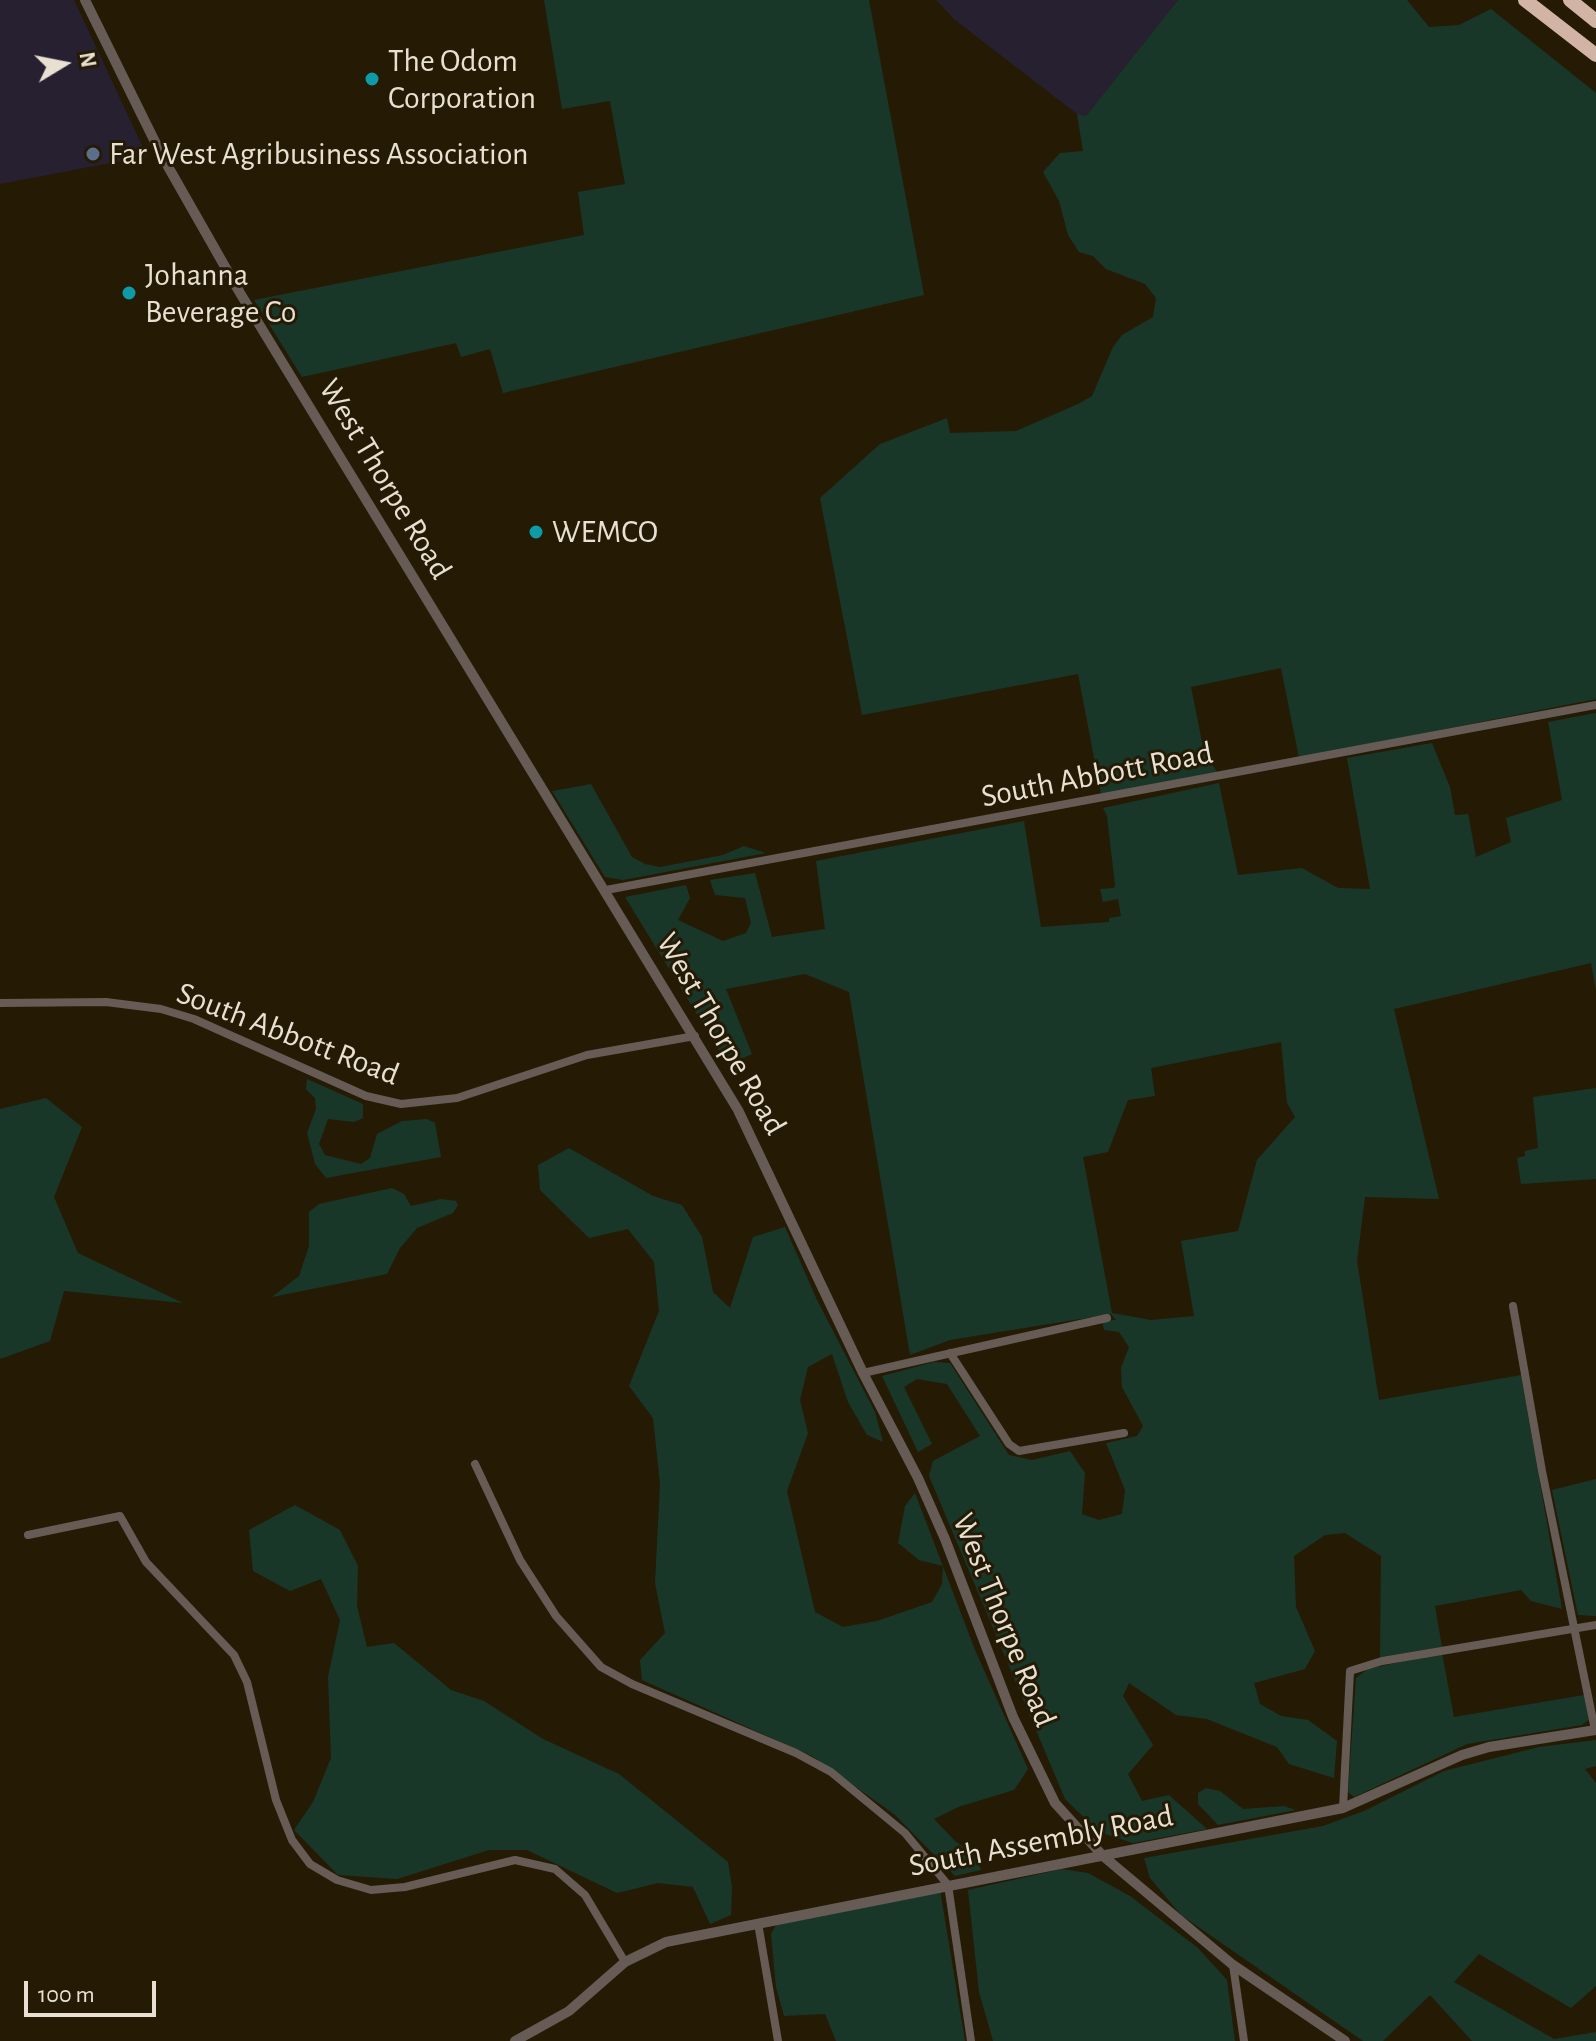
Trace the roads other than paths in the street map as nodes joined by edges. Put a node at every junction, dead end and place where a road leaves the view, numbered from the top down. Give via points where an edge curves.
1 (85, 0) edge
2 (1525, 0) edge
3 (1570, 0) edge
4 (1596, 21) edge
5 (1596, 55) edge
6 (1596, 705) edge
7 (606, 890) junction
8 (0, 1003) edge
9 (695, 1036) junction
10 (1513, 1306) dead end
11 (1107, 1318) dead end
12 (950, 1353) junction
13 (863, 1373) junction
14 (1124, 1433) dead end
15 (475, 1464) dead end
16 (28, 1535) dead end
17 (1596, 1625) edge
18 (1573, 1629) junction
19 (1596, 1730) edge
20 (1343, 1808) junction
21 (1103, 1856) junction
22 (948, 1885) junction
23 (758, 1923) junction
24 (625, 1962) junction
25 (1233, 1965) junction
26 (515, 2041) edge
27 (778, 2041) edge
28 (971, 2041) edge
29 (1244, 2041) edge
30 (1345, 2041) edge

1 - 7 street, West Thorpe Road via 162,156 240,293
2 - 5 highway
3 - 4 highway
6 - 7 street, South Abbott Road
7 - 9 street, West Thorpe Road
8 - 9 street, South Abbott Road via 106,1002 161,1009 366,1096 401,1104 457,1098 587,1055
9 - 13 street, West Thorpe Road via 774,1180
10 - 18 street
11 - 12 street
12 - 13 street
12 - 14 street via 1009,1444 1019,1451
13 - 21 street, West Thorpe Road via 945,1539 994,1673 1034,1762 1055,1803
15 - 22 street via 520,1560 556,1616 601,1667 831,1772 905,1833
16 - 24 street via 120,1516 146,1562 234,1655 247,1682 276,1800 292,1840 310,1864 337,1880 371,1890 515,1860 555,1869 585,1895
17 - 18 street
18 - 19 street
18 - 20 street via 1350,1671
19 - 20 street, South Assembly Road via 1462,1755
20 - 21 street, South Assembly Road
21 - 22 street, South Assembly Road
21 - 25 street, West Thorpe Road
22 - 23 street, South Assembly Road
22 - 28 street
23 - 24 street, South Assembly Road via 666,1942
23 - 27 street
24 - 26 street, South Assembly Road via 569,2011
25 - 29 street
25 - 30 street, West Thorpe Road

